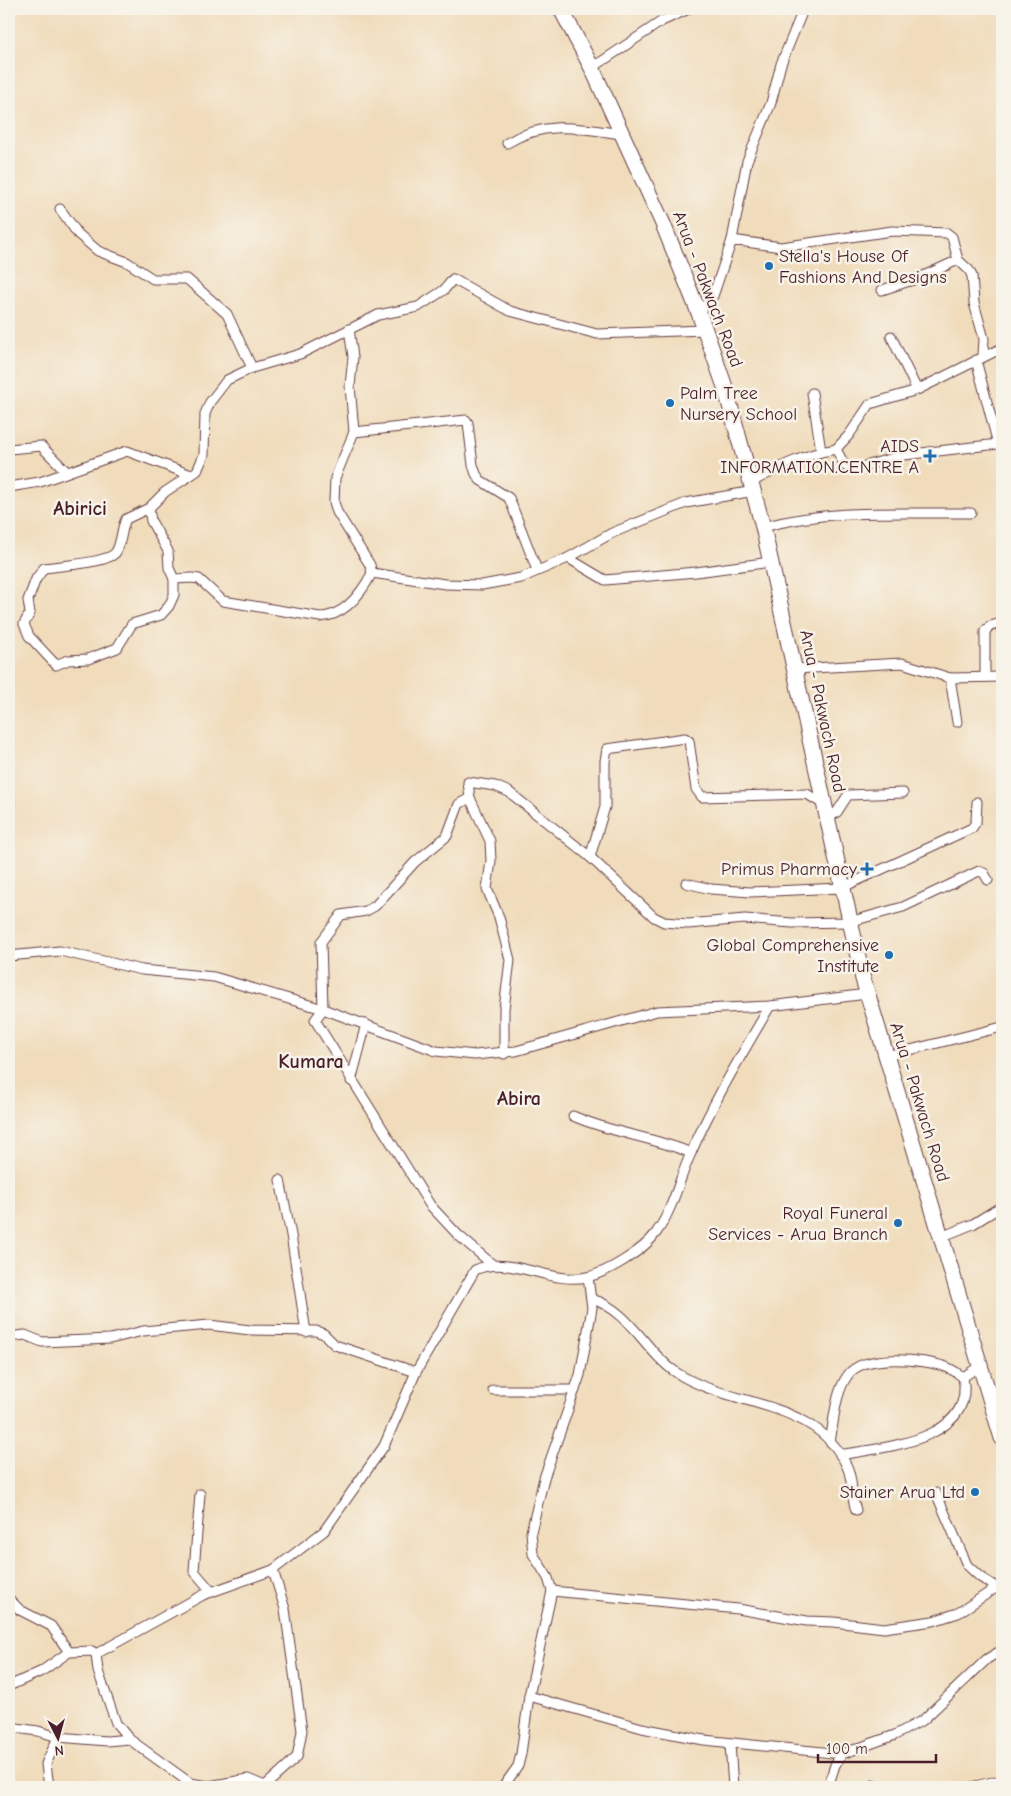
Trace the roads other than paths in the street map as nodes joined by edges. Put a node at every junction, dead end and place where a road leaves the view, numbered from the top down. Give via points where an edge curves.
1 (561, 9) edge
2 (689, 9) edge
3 (789, 9) edge
4 (592, 68) junction
5 (621, 134) junction
6 (507, 143) dead end
7 (60, 209) dead end
8 (732, 240) junction
9 (958, 260) junction
10 (882, 290) dead end
11 (699, 312) junction
12 (349, 329) junction
13 (705, 330) junction
14 (891, 336) dead end
15 (1002, 348) edge
16 (980, 357) junction
17 (252, 368) junction
18 (917, 390) junction
19 (812, 393) dead end
20 (354, 432) junction
21 (1000, 443) edge
22 (9, 449) edge
23 (836, 449) junction
24 (821, 451) junction
25 (67, 472) junction
26 (191, 474) junction
27 (753, 486) junction
28 (9, 487) edge
29 (148, 508) junction
30 (971, 513) dead end
31 (763, 527) junction
32 (568, 558) junction
33 (771, 562) junction
34 (537, 570) junction
35 (372, 573) junction
36 (174, 579) junction
37 (1002, 623) edge
38 (795, 669) junction
39 (985, 677) junction
40 (1002, 677) edge
41 (950, 678) junction
42 (957, 722) dead end
43 (903, 793) dead end
44 (470, 798) junction
45 (977, 802) dead end
46 (824, 804) junction
47 (827, 819) junction
48 (590, 857) junction
49 (988, 880) dead end
50 (686, 883) dead end
51 (841, 888) junction
52 (849, 922) junction
53 (9, 956) edge
54 (867, 994) junction
55 (770, 1006) junction
56 (323, 1008) junction
57 (366, 1024) junction
58 (1002, 1026) edge
59 (504, 1054) junction
60 (886, 1056) junction
61 (351, 1081) junction
62 (574, 1116) dead end
63 (691, 1153) junction
64 (280, 1180) dead end
65 (1002, 1206) edge
66 (941, 1237) junction
67 (493, 1265) junction
68 (588, 1277) junction
69 (592, 1298) junction
70 (306, 1332) junction
71 (9, 1336) edge
72 (980, 1366) junction
73 (416, 1372) junction
74 (963, 1377) junction
75 (493, 1390) dead end
76 (574, 1390) junction
77 (1002, 1438) edge
78 (830, 1442) junction
79 (840, 1455) junction
80 (936, 1493) dead end
81 (200, 1494) dead end
82 (856, 1510) dead end
83 (273, 1570) junction
84 (999, 1585) edge
85 (552, 1591) junction
86 (212, 1592) junction
87 (9, 1599) edge
88 (1002, 1650) edge
89 (69, 1652) junction
90 (96, 1654) junction
91 (9, 1686) edge
92 (529, 1696) junction
93 (9, 1727) edge
94 (58, 1737) junction
95 (129, 1739) junction
96 (730, 1744) junction
97 (842, 1754) junction
98 (1002, 1780) edge
99 (48, 1787) edge
100 (266, 1787) edge
101 (503, 1787) edge
102 (733, 1787) edge
103 (828, 1787) edge
104 (970, 1787) edge

1 - 4 main road, Arua - Pakwach Road
2 - 4 street via 662,20
3 - 8 street via 801,12 801,15 747,161
4 - 5 main road, Arua - Pakwach Road
5 - 6 street via 556,127 528,132
5 - 11 main road, Arua - Pakwach Road via 656,207
7 - 17 street via 78,234 98,251 127,262 152,279 187,278 228,314
8 - 9 street via 781,247 892,231 947,233 952,237
8 - 11 street via 713,296
9 - 10 street via 920,278
9 - 16 street via 972,276 974,303 984,339
11 - 13 main road, Arua - Pakwach Road
12 - 13 street via 378,315 418,307 455,279 510,311 597,334
12 - 17 street via 300,354
12 - 20 street via 353,358 350,386
13 - 27 main road, Arua - Pakwach Road
14 - 18 street
15 - 16 street
16 - 18 street
16 - 21 street
17 - 26 street via 227,380 210,402 204,424 204,455 201,465
18 - 23 street via 870,404
19 - 24 street
20 - 34 street via 466,420 476,474 480,480 510,498
20 - 35 street via 335,478 334,502
21 - 23 street via 904,456 858,468 845,466
22 - 25 street via 41,446
23 - 24 street
24 - 27 street via 787,463
25 - 26 street via 127,451
25 - 28 street via 40,482
26 - 29 street
27 - 31 main road, Arua - Pakwach Road
27 - 32 street via 686,504 612,533
29 - 36 street via 151,521 168,551 169,568
29 - 36 street via 126,518 112,557 44,568 28,600 30,613 24,622 25,629 56,665 68,660 88,659 118,648 132,624 165,611 174,595
30 - 31 street via 863,512 792,519
31 - 33 main road, Arua - Pakwach Road
32 - 33 street via 605,580
32 - 34 street
33 - 38 main road, Arua - Pakwach Road
34 - 35 street via 521,578 482,586
35 - 36 street via 347,608 320,617 223,601 199,580
37 - 39 street via 985,631
38 - 41 street via 902,663
38 - 46 main road, Arua - Pakwach Road
39 - 40 street
39 - 41 street
41 - 42 street
43 - 47 street via 848,795 837,812
44 - 48 street via 468,782 503,789
44 - 56 street via 459,804 447,836 415,862 376,906 366,911 343,914 324,935 321,942
44 - 59 street via 490,841 487,889 499,917 510,960 504,1009
45 - 51 street via 976,822 972,828
46 - 47 main road, Arua - Pakwach Road
46 - 48 street via 805,794 702,797 696,789 686,738 607,749 605,807
47 - 51 main road, Arua - Pakwach Road
48 - 52 street via 645,910 664,922 698,924 749,919 792,923
49 - 52 street via 984,873 978,871 903,907
50 - 51 street via 750,892
51 - 52 main road, Arua - Pakwach Road
52 - 54 main road, Arua - Pakwach Road
53 - 56 street via 67,952 142,970 214,977
54 - 55 street
54 - 60 main road, Arua - Pakwach Road
55 - 59 street via 650,1012
55 - 63 street via 727,1080
56 - 57 street
56 - 61 street via 315,1022
57 - 59 street via 436,1051
57 - 61 street
58 - 60 street
60 - 66 main road, Arua - Pakwach Road
61 - 67 street via 430,1205
62 - 63 street
63 - 68 street via 656,1235 629,1257
64 - 70 street
65 - 66 street via 973,1224
66 - 72 main road, Arua - Pakwach Road
67 - 68 street via 565,1278
67 - 73 street via 473,1273
68 - 69 street
69 - 76 street via 582,1368
69 - 78 street via 615,1310 675,1372 704,1387 767,1404 808,1424
70 - 71 street via 200,1325 143,1331 110,1339 42,1342 25,1336
70 - 73 street via 321,1332 335,1345
72 - 74 street
72 - 77 main road, Arua - Pakwach Road
73 - 83 street via 384,1446 335,1518 313,1541
74 - 78 street via 948,1368 918,1362 880,1360 858,1367 849,1374 842,1387
74 - 79 street via 966,1393 963,1403 952,1422 945,1427 902,1442
75 - 76 street
76 - 85 street via 544,1478 532,1525 533,1554
78 - 79 street
79 - 82 street via 850,1478
80 - 84 street via 967,1565 980,1577
81 - 86 street via 194,1570
83 - 86 street
83 - 100 street via 285,1610 302,1731 297,1757
84 - 85 street via 966,1609 949,1616 911,1625 878,1628 807,1621 738,1609
85 - 92 street
86 - 90 street via 156,1619
87 - 89 street via 20,1610 51,1626
88 - 97 street via 987,1659 923,1720 895,1735
89 - 90 street via 92,1651
89 - 91 street via 42,1671
90 - 95 street via 98,1671 116,1723
92 - 96 street via 642,1728
92 - 101 street via 519,1762
93 - 94 street
94 - 95 street via 107,1741
94 - 99 street via 46,1764
95 - 100 street via 190,1783 209,1786 243,1779
96 - 97 street
96 - 102 street
97 - 103 street
98 - 104 street

